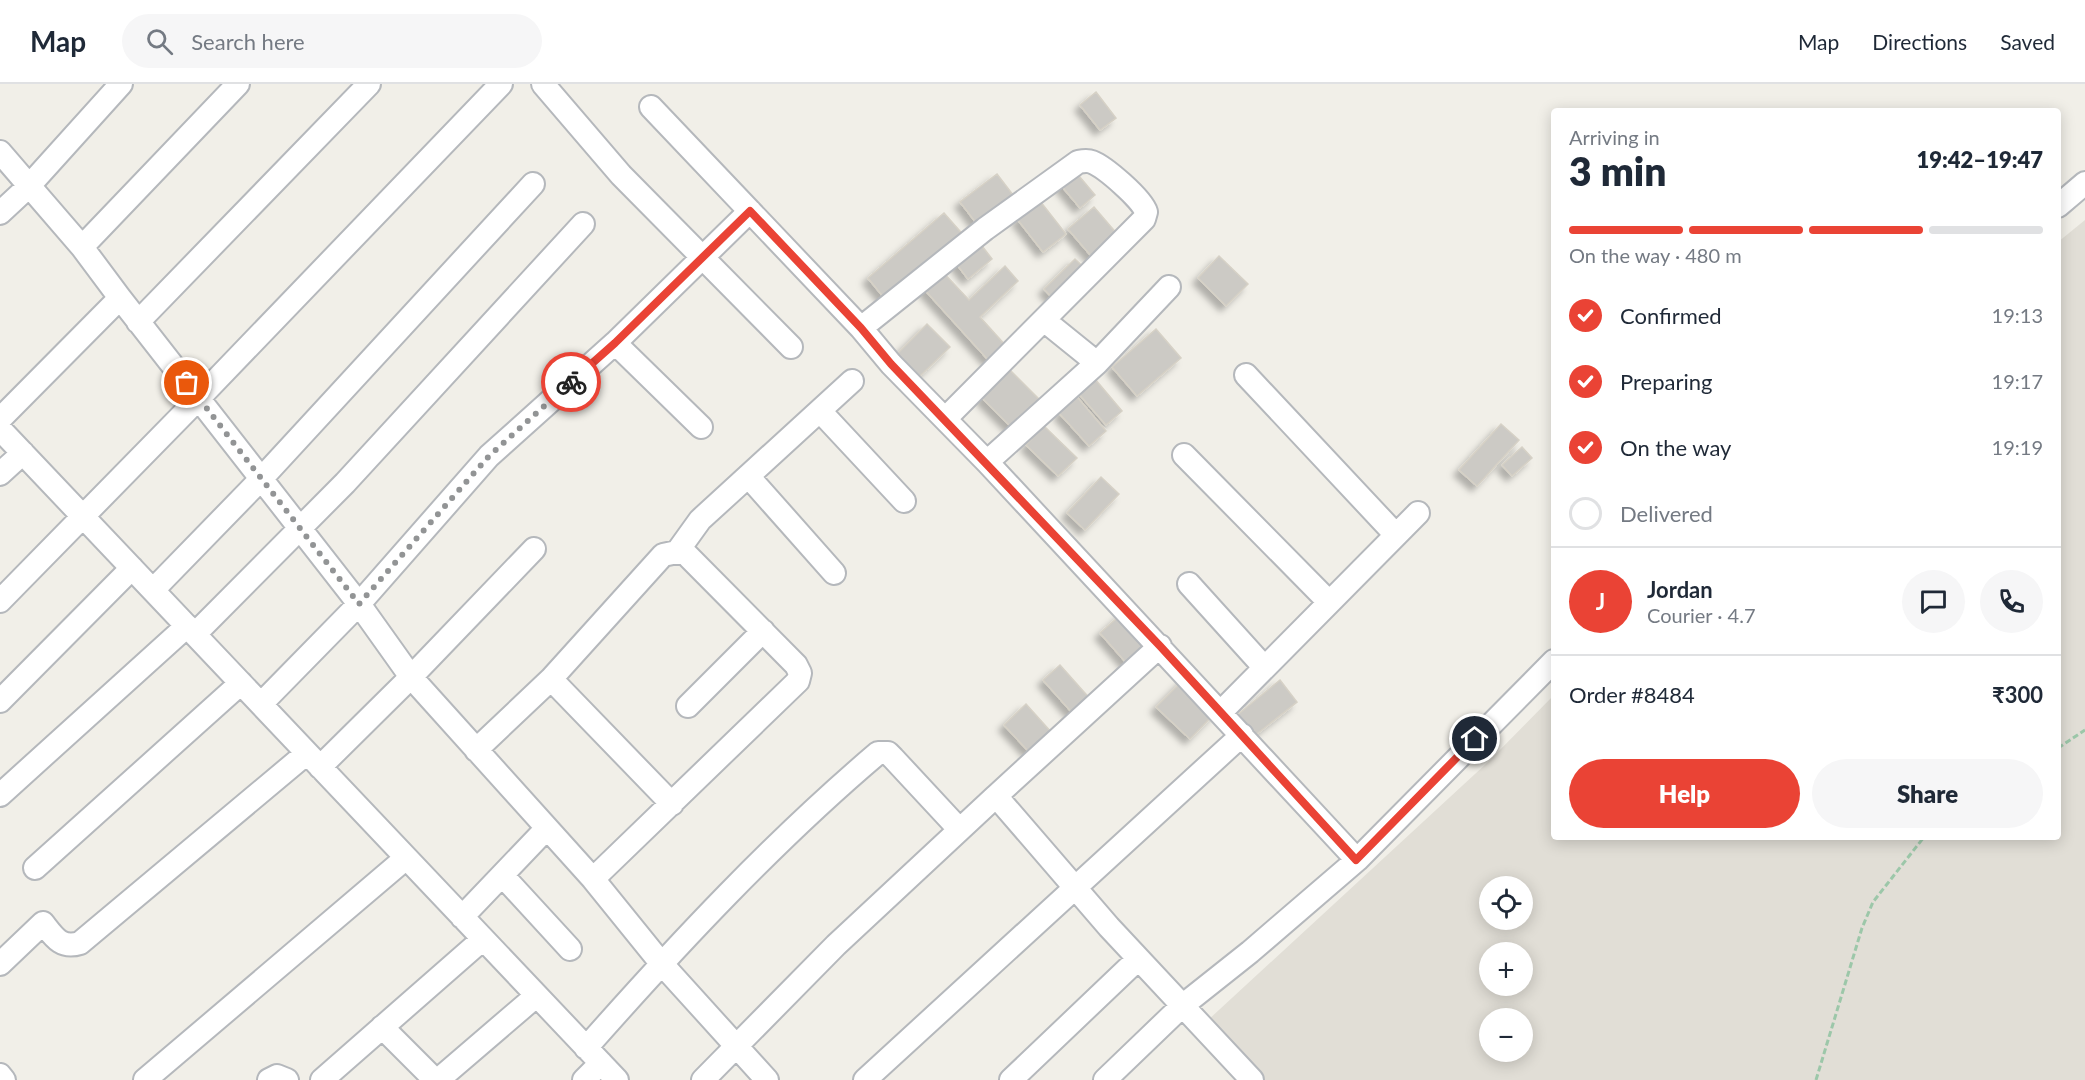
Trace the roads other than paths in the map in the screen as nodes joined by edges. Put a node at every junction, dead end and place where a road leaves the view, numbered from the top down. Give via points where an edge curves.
1 (121, 84) edge
2 (238, 84) edge
3 (369, 84) edge
4 (501, 84) edge
5 (543, 84) edge
6 (651, 107) dead end
7 (0, 152) edge
8 (2085, 183) edge
9 (533, 184) dead end
10 (28, 187) junction
11 (2061, 203) edge
12 (750, 211) junction
13 (0, 213) edge
14 (583, 224) dead end
15 (82, 247) junction
16 (704, 257) junction
17 (1169, 287) dead end
18 (120, 298) junction
19 (1045, 321) junction
20 (138, 322) junction
21 (861, 328) junction
22 (615, 343) junction
23 (791, 347) dead end
24 (1097, 363) junction
25 (1246, 375) dead end
26 (852, 381) dead end
27 (199, 398) junction
28 (820, 411) junction
29 (0, 419) edge
30 (945, 419) junction
31 (701, 427) dead end
32 (0, 429) edge
33 (22, 453) junction
34 (1184, 455) dead end
35 (987, 462) junction
36 (0, 474) edge
37 (748, 476) junction
38 (262, 478) junction
39 (904, 501) dead end
40 (1418, 513) dead end
41 (82, 515) junction
42 (300, 528) junction
43 (1396, 535) junction
44 (534, 549) dead end
45 (677, 552) junction
46 (132, 568) junction
47 (834, 573) dead end
48 (1189, 584) dead end
49 (153, 590) junction
50 (0, 601) edge
51 (1328, 601) junction
52 (359, 604) junction
53 (191, 630) junction
54 (763, 631) junction
55 (1160, 646) junction
56 (1551, 664) edge
57 (1264, 667) junction
58 (411, 677) junction
59 (550, 680) junction
60 (241, 683) junction
61 (0, 701) edge
62 (261, 704) junction
63 (688, 706) dead end
64 (1221, 712) junction
65 (1242, 735) junction
66 (476, 750) junction
67 (314, 760) junction
68 (0, 795) edge
69 (996, 796) junction
70 (672, 804) junction
71 (547, 828) junction
72 (959, 829) junction
73 (406, 858) junction
74 (1356, 860) junction
75 (35, 868) dead end
76 (502, 875) junction
77 (593, 879) junction
78 (1074, 889) junction
79 (462, 917) junction
80 (483, 939) junction
81 (570, 949) dead end
82 (1138, 960) junction
83 (661, 963) junction
84 (0, 964) edge
85 (536, 996) junction
86 (1182, 1006) junction
87 (382, 1027) junction
88 (736, 1046) junction
89 (594, 1055) junction
90 (0, 1075) edge
91 (4, 1080) edge
92 (145, 1080) edge
93 (269, 1080) edge
94 (287, 1080) edge
95 (322, 1080) edge
96 (436, 1080) edge
97 (584, 1080) edge
98 (617, 1080) edge
99 (703, 1080) edge
100 (767, 1080) edge
101 (865, 1080) edge
102 (1011, 1080) edge
103 (1106, 1080) edge
104 (1252, 1080) edge

1 - 10 street
2 - 15 street
3 - 20 street
4 - 27 street
5 - 16 street via 617,170
6 - 12 street
7 - 10 street
8 - 11 street
9 - 38 street
10 - 13 street
10 - 15 street
12 - 16 street
12 - 21 street
14 - 42 street
15 - 18 street
16 - 22 street
16 - 23 street
17 - 24 street
18 - 20 street
18 - 29 street
19 - 21 street via 1144,219 1146,212 1140,200 1091,161 1078,162 985,229
19 - 24 street
19 - 30 street
20 - 27 street
21 - 30 street
22 - 31 street
22 - 52 street via 489,456
24 - 35 street
25 - 43 street
26 - 28 street
27 - 38 street
27 - 41 street
28 - 37 street
28 - 39 street
30 - 35 street
32 - 33 street
33 - 36 street
33 - 41 street
34 - 51 street
35 - 55 street
37 - 45 street via 700,520
37 - 47 street
38 - 42 street
38 - 49 street
40 - 43 street
41 - 46 street
41 - 50 street
42 - 52 street
42 - 53 street
43 - 51 street
44 - 58 street
45 - 54 street via 686,554
45 - 59 street via 663,555
46 - 49 street
46 - 61 street
48 - 57 street
49 - 53 street
51 - 57 street
52 - 58 street
52 - 62 street
53 - 60 street
53 - 68 street
54 - 63 street
54 - 70 street via 795,665 800,677
55 - 64 street
55 - 69 street
56 - 74 street
57 - 64 street
58 - 66 street
58 - 67 street
59 - 66 street
59 - 70 street
60 - 62 street
60 - 75 street
62 - 67 street
64 - 65 street
65 - 74 street
65 - 78 street
66 - 71 street
67 - 73 street
67 - 84 street via 80,943 70,946 58,942 43,923
69 - 72 street
69 - 78 street
70 - 77 street
71 - 76 street
71 - 77 street
72 - 83 street via 888,753 878,753 841,784
72 - 88 street
73 - 79 street
73 - 92 street
74 - 86 street
76 - 79 street
76 - 81 street
77 - 83 street
78 - 82 street
78 - 101 street
79 - 80 street
80 - 85 street
80 - 87 street
82 - 86 street
82 - 102 street
83 - 88 street
83 - 89 street
85 - 89 street
85 - 96 street
86 - 103 street
86 - 104 street
87 - 95 street
87 - 96 street
88 - 99 street
88 - 100 street
89 - 97 street
89 - 98 street
90 - 91 street
93 - 94 street via 275,1076

